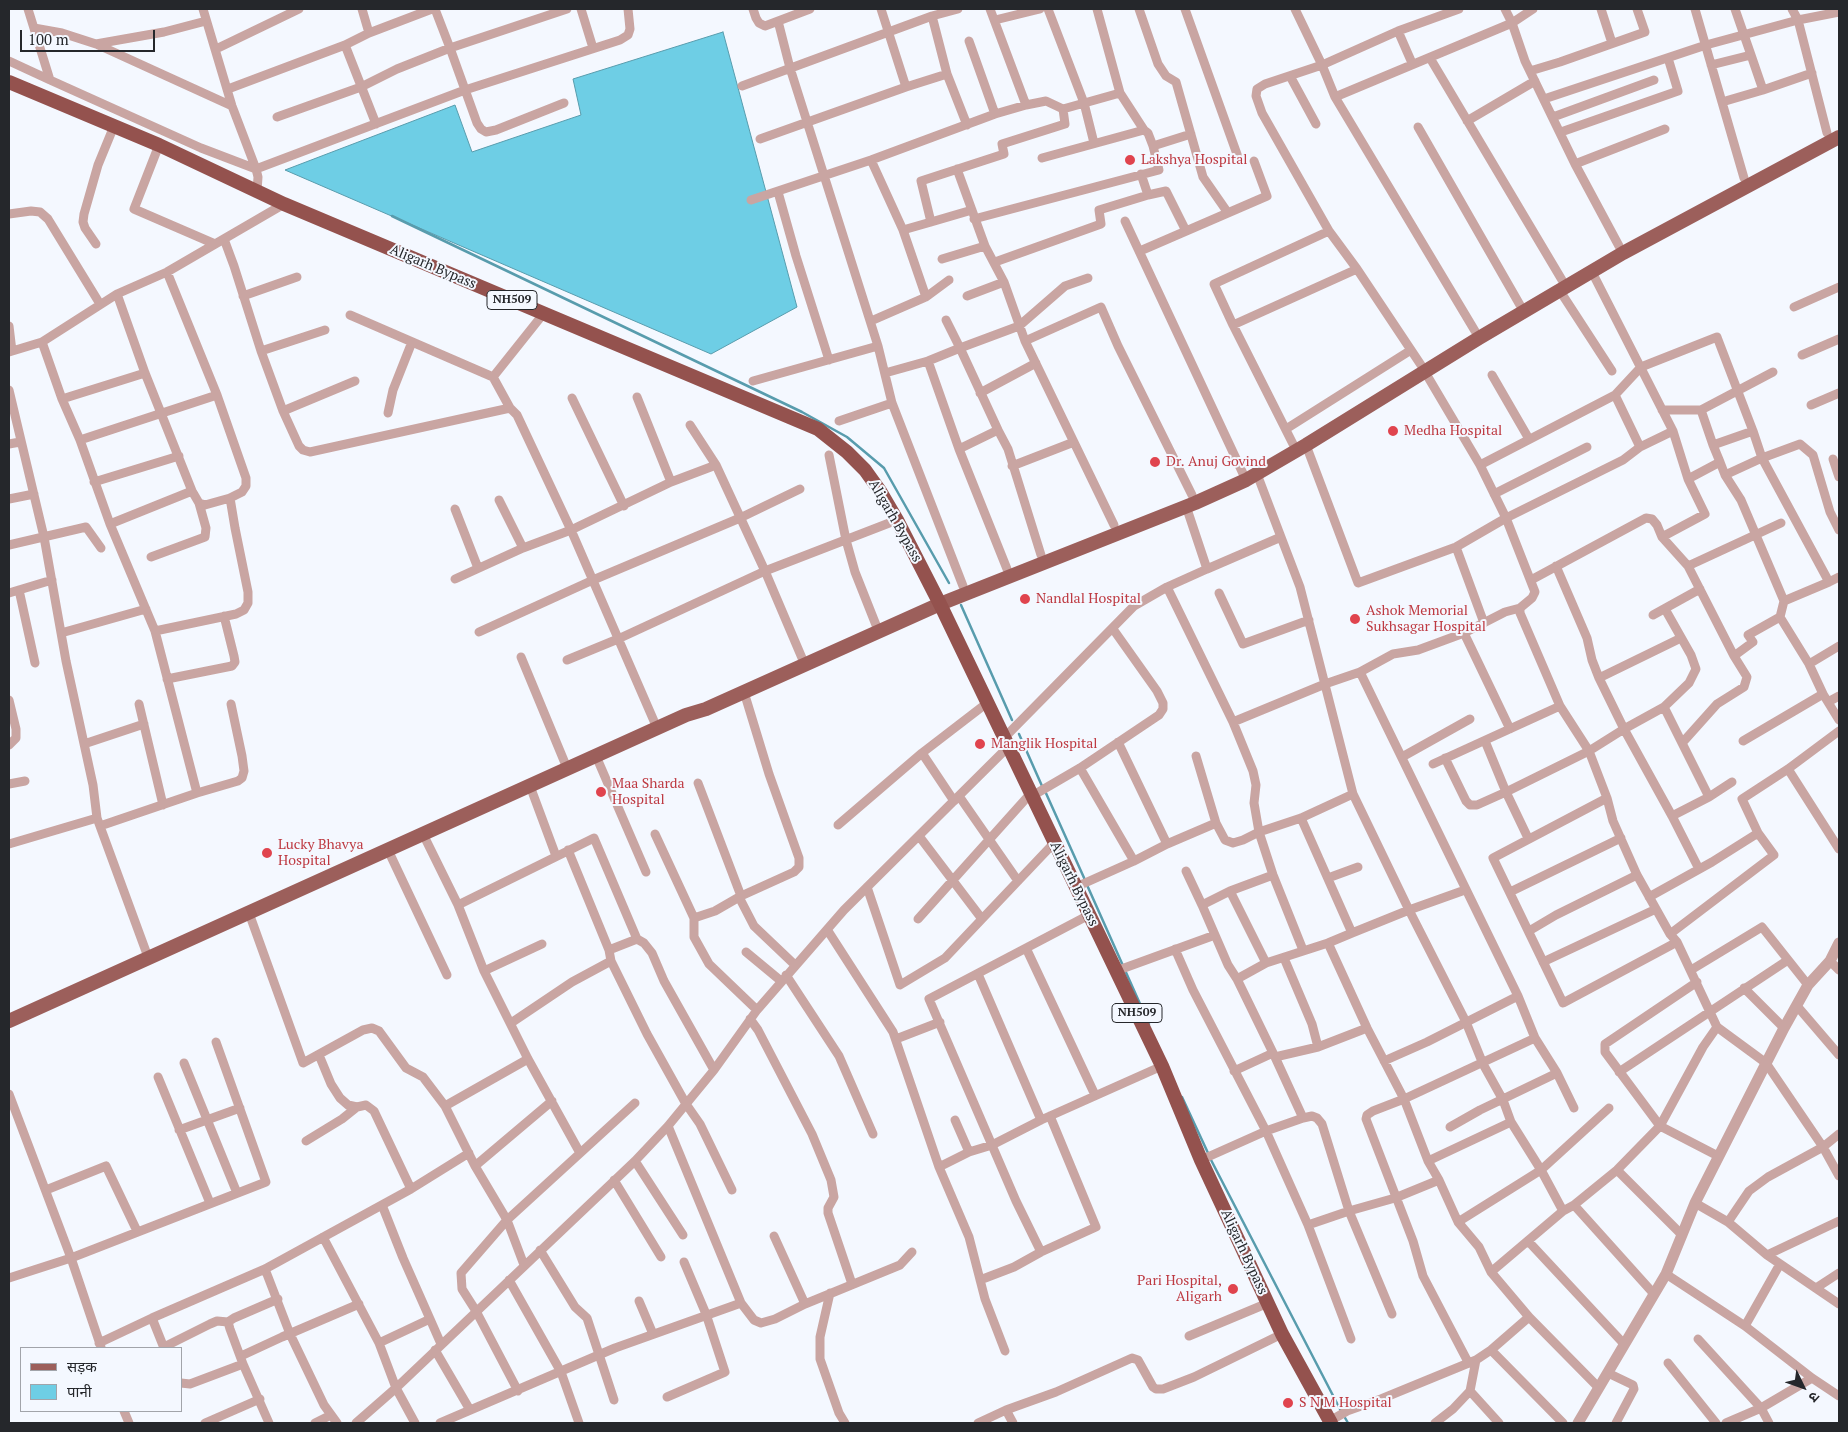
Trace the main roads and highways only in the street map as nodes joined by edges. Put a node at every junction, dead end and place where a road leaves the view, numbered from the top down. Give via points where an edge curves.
1 (9, 82) edge
2 (1835, 133) edge
3 (1561, 285) junction
4 (1528, 304) junction
5 (1423, 368) junction
6 (1133, 522) junction
7 (938, 601) junction
8 (686, 715) junction
9 (9, 1021) edge
10 (1332, 1420) edge

1 - 7 highway, Aligarh Bypass / NH509 via 158,145 257,181 284,204 818,430 847,452 880,491
2 - 3 main road via 1592,272
2 - 3 main road via 1619,246
3 - 4 main road
4 - 5 main road
4 - 5 main road via 1475,331
5 - 6 main road via 1249,475
6 - 7 main road
6 - 7 main road via 1114,525 963,586
7 - 8 main road via 744,692
7 - 8 main road via 876,625 704,702
7 - 10 highway, Aligarh Bypass / NH509 via 1054,843 1082,885 1089,915 1122,969 1162,1066 1208,1158 1282,1334
8 - 9 main road

